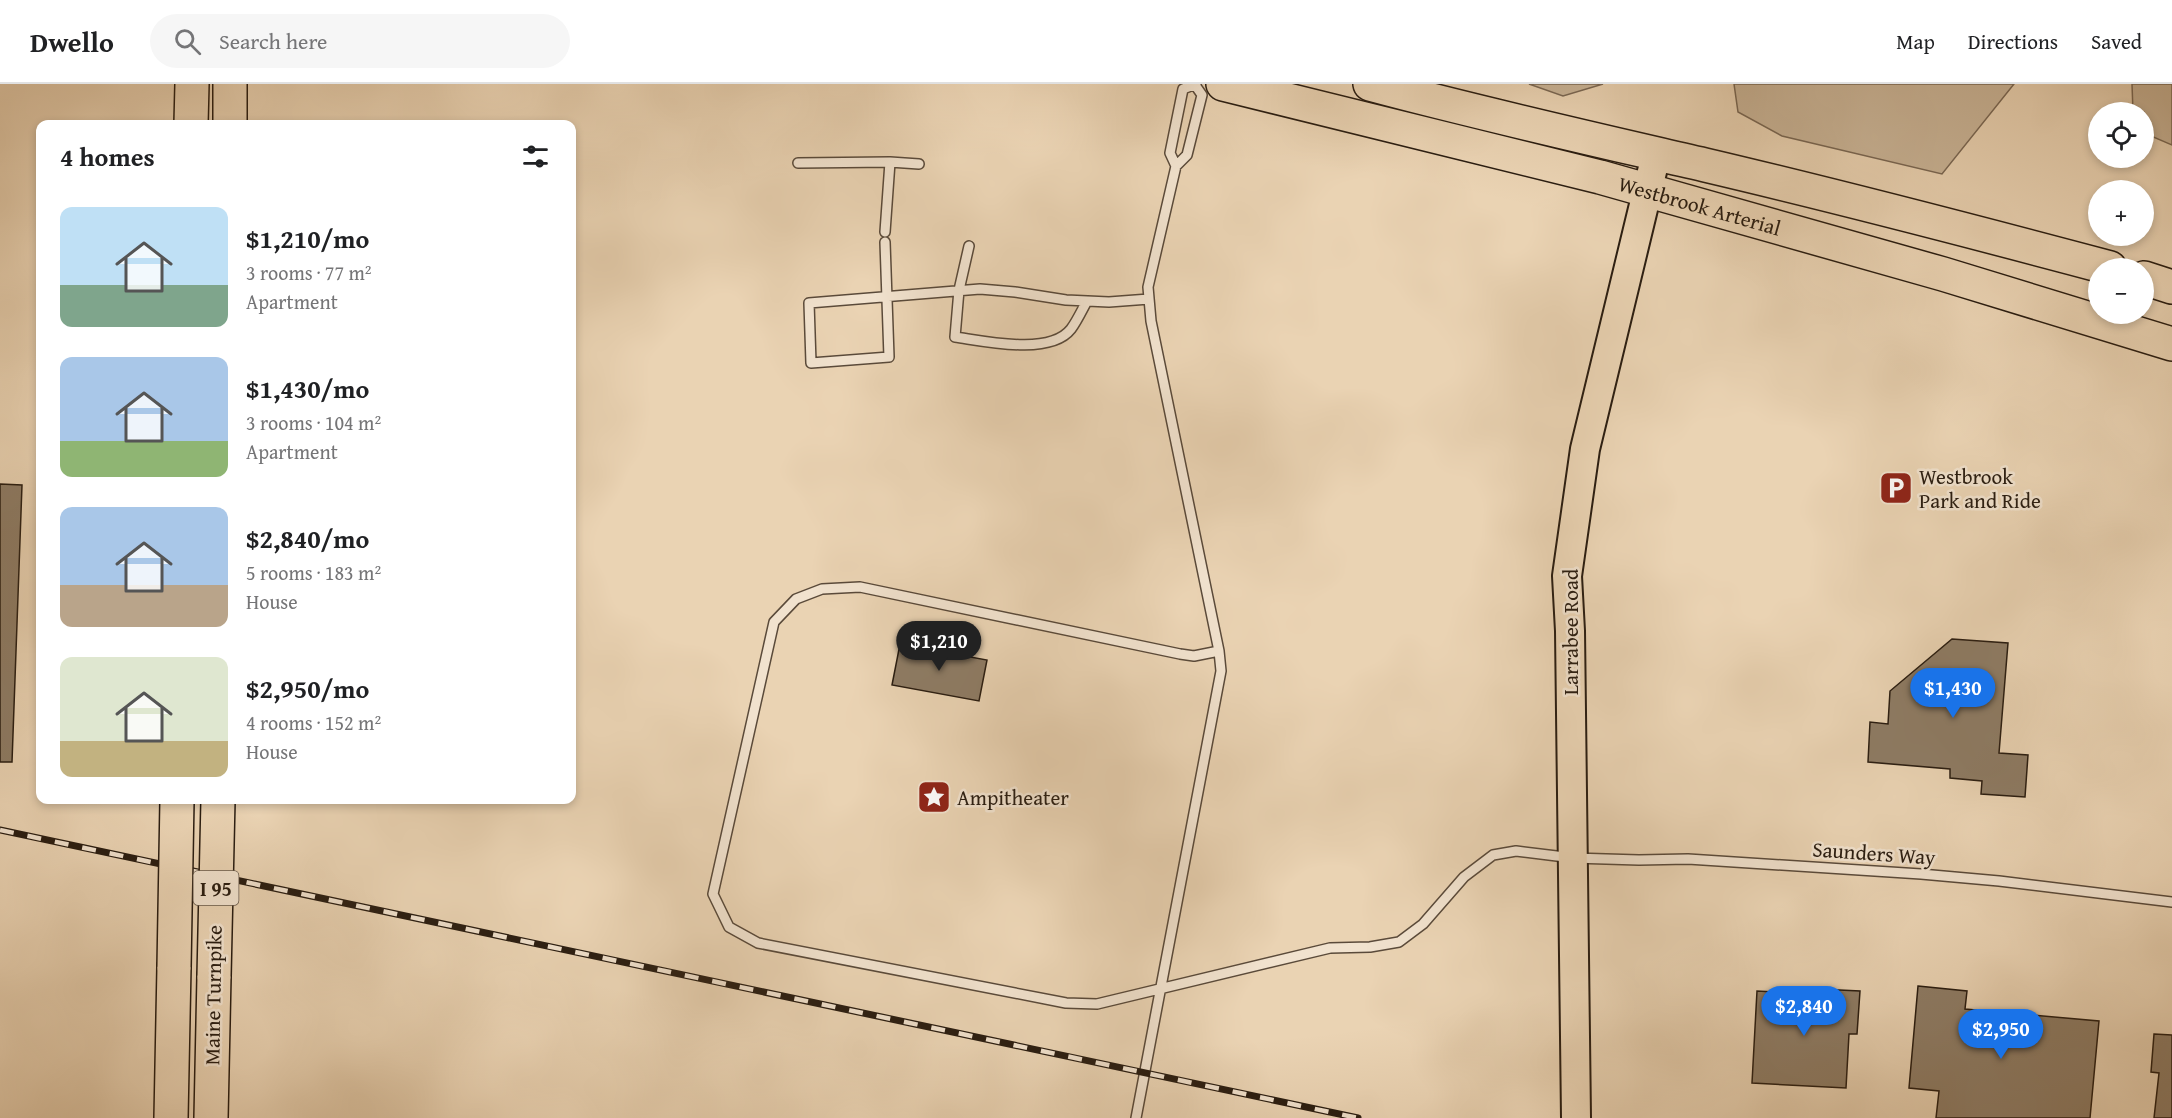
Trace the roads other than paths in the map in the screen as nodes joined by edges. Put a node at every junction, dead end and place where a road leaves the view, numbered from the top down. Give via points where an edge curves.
1 (192, 84) edge
2 (230, 84) edge
3 (1205, 84) edge
4 (1370, 84) edge
5 (192, 120) edge
6 (230, 120) edge
7 (1656, 155) junction
8 (890, 162) junction
9 (798, 163) dead end
10 (919, 164) dead end
11 (1176, 166) junction
12 (1648, 190) junction
13 (885, 232) dead end
14 (885, 242) dead end
15 (969, 246) dead end
16 (2088, 262) edge
17 (2154, 281) edge
18 (2172, 287) edge
19 (960, 291) junction
20 (887, 296) junction
21 (1149, 299) junction
22 (1087, 301) junction
23 (2172, 344) edge
24 (1219, 651) junction
25 (177, 804) edge
26 (218, 804) edge
27 (1573, 858) junction
28 (2172, 902) edge
29 (1161, 988) junction
30 (171, 1118) edge
31 (211, 1118) edge
32 (1136, 1118) edge
33 (1576, 1118) edge

1 - 5 highway
2 - 6 highway
3 - 11 lane via 1187,156
3 - 11 lane via 1183,89 1170,153
3 - 12 highway, Westbrook Arterial
4 - 7 highway, Westbrook Arterial
7 - 12 main road, Larrabee Road
7 - 16 highway, Westbrook Arterial
8 - 9 lane
8 - 10 lane
8 - 13 lane
11 - 21 lane via 1148,287
12 - 23 highway, Westbrook Arterial
12 - 27 main road, Larrabee Road via 1586,449 1567,576
14 - 20 lane
15 - 19 lane
17 - 18 highway
19 - 20 lane
19 - 22 lane via 980,289
19 - 22 lane via 955,337 1017,346 1049,343 1070,331
20 - 20 lane via 809,303 811,363 890,357
21 - 22 lane
21 - 24 lane
24 - 29 lane via 1221,671
24 - 29 lane, Saunders Way via 1194,656 1180,654 860,587 822,589 796,599 774,622 713,894 729,927 758,943 1066,1003 1097,1004
25 - 30 highway, Maine Turnpike / I 95, bridge
26 - 31 highway, Maine Turnpike / I 95, bridge
27 - 28 lane, Saunders Way via 1688,859 1921,874
27 - 29 lane, Saunders Way via 1516,851 1493,855 1464,878 1423,924 1399,942 1330,948
27 - 33 main road, Larrabee Road
29 - 32 lane

